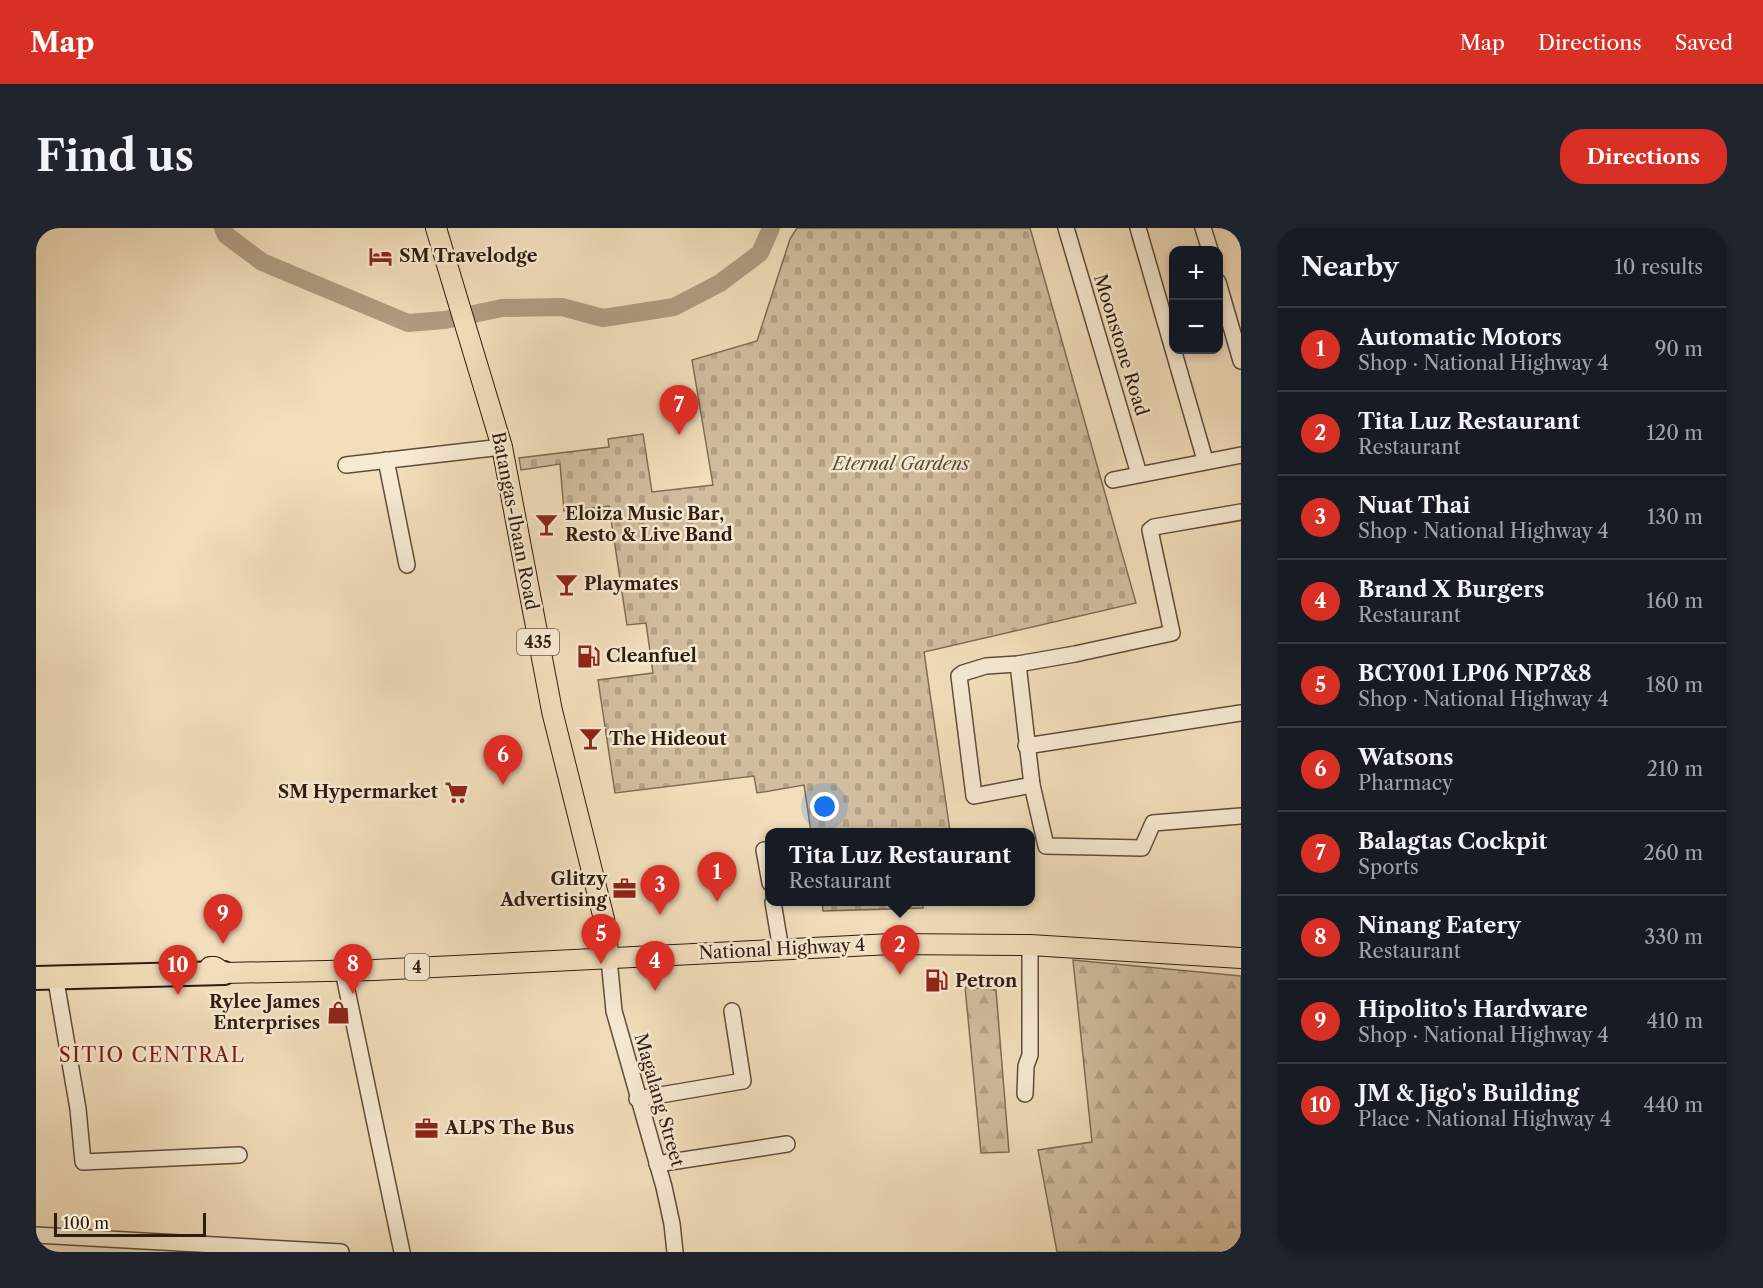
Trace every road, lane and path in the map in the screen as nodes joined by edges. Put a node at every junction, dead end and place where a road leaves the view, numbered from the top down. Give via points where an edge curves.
1 (436, 228) edge
2 (1066, 228) edge
3 (1138, 228) edge
4 (1203, 228) edge
5 (1209, 246) edge
6 (1223, 299) edge
7 (1241, 361) edge
8 (502, 447) junction
9 (1241, 455) edge
10 (386, 460) junction
11 (1205, 460) junction
12 (346, 465) dead end
13 (1139, 474) junction
14 (1113, 480) dead end
15 (1241, 512) edge
16 (407, 565) dead end
17 (1018, 664) junction
18 (1241, 713) edge
19 (1026, 746) junction
20 (1032, 785) junction
21 (1241, 816) edge
22 (764, 850) dead end
23 (765, 856) edge
24 (774, 906) edge
25 (1030, 945) junction
26 (781, 950) junction
27 (1241, 958) edge
28 (609, 959) junction
29 (36, 969) edge
30 (343, 971) junction
31 (219, 976) junction
32 (36, 978) edge
33 (36, 987) edge
34 (57, 987) junction
35 (732, 1011) dead end
36 (1025, 1094) dead end
37 (638, 1099) junction
38 (787, 1144) dead end
39 (239, 1155) dead end
40 (657, 1164) junction
41 (36, 1235) edge
42 (340, 1252) edge
43 (402, 1252) edge
44 (675, 1252) edge

1 - 8 main road, Batangas-Ibaan Road / 435
2 - 13 street, Moonstone Road
3 - 11 street
4 - 5 street
6 - 7 street
8 - 10 street
8 - 28 main road, Batangas-Ibaan Road / 435 via 552,711 604,919
9 - 11 street
10 - 12 street
10 - 16 street
11 - 13 street
13 - 14 street
15 - 17 street via 1150,530 1172,633
17 - 19 street
17 - 20 street via 986,666 959,676 974,796
18 - 19 street
19 - 20 street
20 - 21 street via 1046,846 1142,848 1153,823
22 - 23 street
24 - 26 street
25 - 26 main road, National Highway 4 / 4 via 900,944
25 - 27 main road, National Highway 4 / 4
25 - 36 street via 1030,1055
26 - 28 main road, National Highway 4 / 4
28 - 30 main road, National Highway 4 / 4
28 - 37 street, Magalang Street via 614,1011
29 - 31 main road, National Highway 4 / 4 via 214,967
30 - 31 main road, National Highway 4 / 4
30 - 43 street
31 - 32 highway
31 - 34 main road, National Highway 4 / 4
33 - 34 main road, National Highway 4 / 4
34 - 39 street via 83,1162
35 - 37 street via 743,1081
37 - 40 street, Magalang Street
38 - 40 street
40 - 44 street, Magalang Street
41 - 42 street

